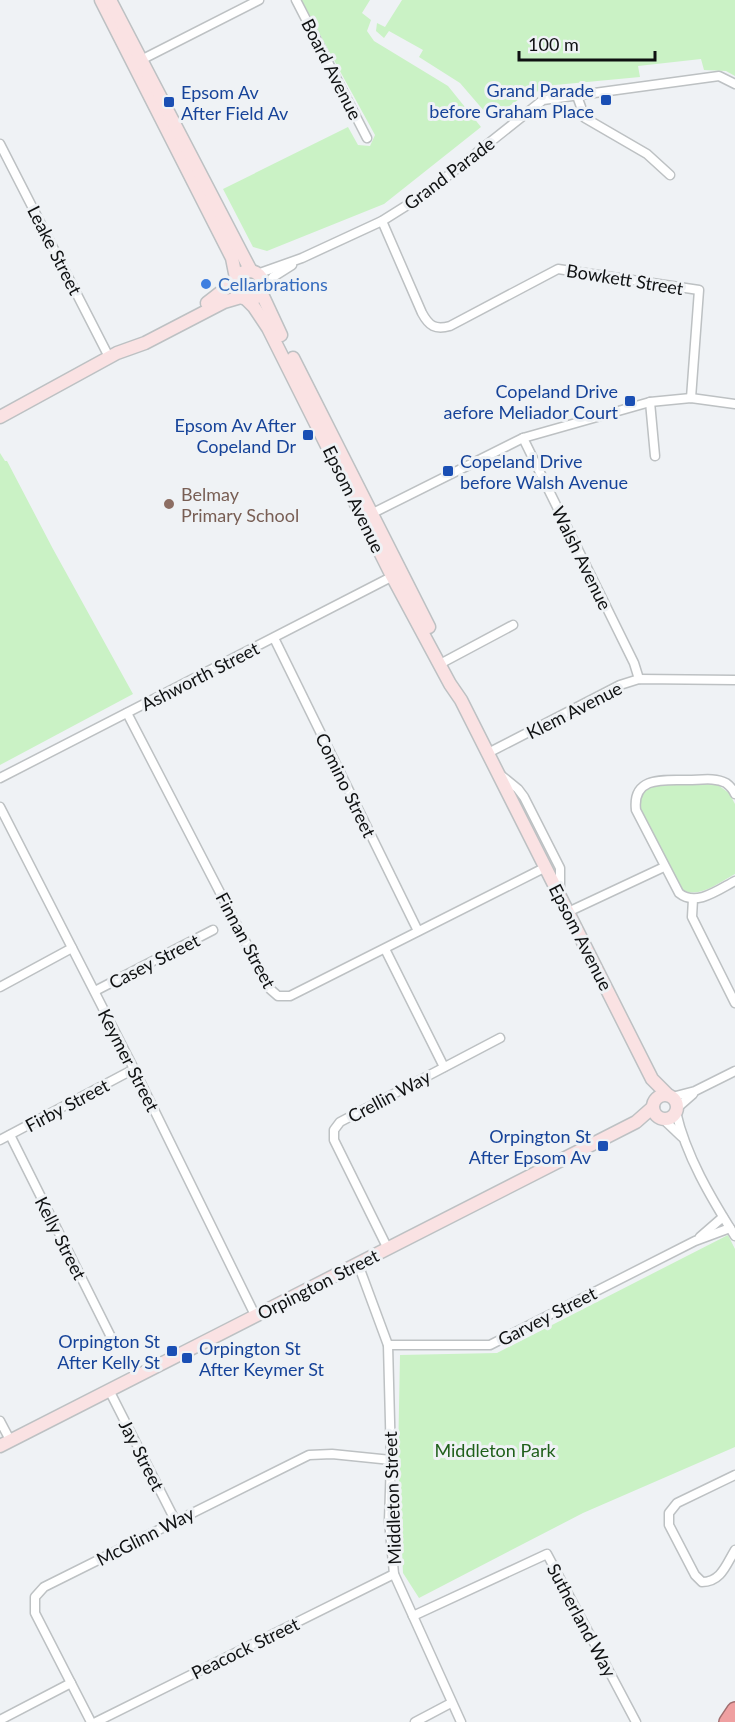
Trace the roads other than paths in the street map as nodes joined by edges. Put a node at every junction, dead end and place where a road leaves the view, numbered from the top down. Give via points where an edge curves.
1 (101, 0) edge
2 (110, 0) edge
3 (259, 0) edge
4 (297, 0) edge
5 (137, 62) junction
6 (735, 84) edge
7 (577, 96) junction
8 (367, 138) dead end
9 (0, 144) edge
10 (670, 175) dead end
11 (382, 220) junction
12 (302, 258) junction
13 (254, 272) junction
14 (235, 280) junction
15 (262, 291) junction
16 (243, 298) junction
17 (113, 356) junction
18 (691, 398) junction
19 (650, 402) junction
20 (735, 404) edge
21 (0, 417) edge
22 (523, 438) junction
23 (655, 456) dead end
24 (368, 516) junction
25 (396, 574) junction
26 (513, 625) dead end
27 (274, 638) junction
28 (443, 663) junction
29 (639, 679) junction
30 (735, 680) edge
31 (127, 713) junction
32 (488, 753) junction
33 (497, 772) junction
34 (0, 778) edge
35 (735, 794) edge
36 (0, 807) edge
37 (546, 867) junction
38 (664, 867) junction
39 (735, 881) edge
40 (560, 895) junction
41 (693, 899) junction
42 (568, 912) junction
43 (213, 930) dead end
44 (418, 931) junction
45 (72, 948) junction
46 (385, 949) junction
47 (0, 987) edge
48 (94, 991) junction
49 (735, 1003) edge
50 (500, 1038) dead end
51 (444, 1067) junction
52 (135, 1070) junction
53 (735, 1071) edge
54 (652, 1079) junction
55 (674, 1103) junction
56 (657, 1111) junction
57 (10, 1135) junction
58 (682, 1137) junction
59 (0, 1140) edge
60 (723, 1217) junction
61 (730, 1228) junction
62 (735, 1236) edge
63 (695, 1241) junction
64 (388, 1249) junction
65 (358, 1264) junction
66 (255, 1315) junction
67 (113, 1341) dead end
68 (388, 1345) junction
69 (109, 1390) junction
70 (0, 1421) edge
71 (5, 1443) edge
72 (391, 1460) junction
73 (735, 1475) edge
74 (175, 1520) junction
75 (735, 1550) edge
76 (394, 1574) junction
77 (413, 1616) junction
78 (71, 1683) junction
79 (451, 1703) junction
80 (735, 1710) edge
81 (0, 1720) edge
82 (91, 1722) edge
83 (96, 1722) edge
84 (415, 1722) edge
85 (461, 1722) edge
86 (636, 1722) edge
87 (727, 1722) edge

1 - 5 street
2 - 5 street
3 - 5 street
4 - 8 street, Board Avenue
5 - 13 street
5 - 14 street via 232,258
6 - 7 street, Grand Parade via 718,76
7 - 10 street via 585,118 647,154
7 - 11 street, Grand Parade via 543,100 425,194
9 - 17 street, Leake Street
11 - 12 street, Grand Parade
11 - 18 street, Bowkett Street via 422,313 428,323 441,329 558,269 699,290
12 - 13 street, Grand Parade
12 - 15 street, Grand Parade via 273,278
13 - 14 street via 243,272
13 - 15 street via 262,279
14 - 16 street via 235,291
14 - 17 street via 212,301 141,337
15 - 16 street via 256,298
15 - 24 street, Epsom Avenue
16 - 17 street via 224,302
16 - 24 street, Epsom Avenue via 268,328
17 - 21 street
18 - 19 street
18 - 20 street
19 - 22 street
19 - 23 street
22 - 24 street
22 - 29 street, Walsh Avenue
24 - 25 street, Epsom Avenue
25 - 27 street, Ashworth Street
25 - 28 street, Epsom Avenue
26 - 28 street
27 - 31 street, Ashworth Street
27 - 44 street, Comino Street
28 - 32 street, Epsom Avenue
29 - 30 street, Klem Avenue
29 - 32 street, Klem Avenue
31 - 34 street, Ashworth Street
31 - 46 street, Finnan Street via 270,989 278,996 290,996
32 - 33 street, Epsom Avenue
33 - 37 street, Epsom Avenue
33 - 40 street via 524,797 560,868
35 - 38 street via 724,782 715,780 657,780 640,790 636,810
36 - 45 street, Keymer Street
37 - 40 street, Epsom Avenue
37 - 44 street, Finnan Street
38 - 41 street via 678,893
38 - 42 street
39 - 41 street
40 - 42 street, Epsom Avenue
41 - 49 street via 692,917
42 - 54 street, Epsom Avenue
43 - 48 street, Casey Street
44 - 46 street, Finnan Street
45 - 47 street
45 - 48 street, Keymer Street
46 - 51 street
48 - 52 street, Keymer Street
50 - 51 street, Crellin Way
51 - 64 street, Crellin Way via 340,1122 334,1130 334,1140
52 - 57 street, Firby Street
52 - 66 street, Keymer Street
53 - 55 street
54 - 55 street, Epsom Avenue
54 - 56 street, Epsom Avenue
55 - 56 street via 661,1096
55 - 56 street via 671,1118
55 - 58 street
56 - 58 street
56 - 64 street, Orpington Street
57 - 59 street, Firby Street
57 - 67 street, Kelly Street
58 - 60 street
60 - 61 street
60 - 63 street, Garvey Street
61 - 62 street
61 - 63 street, Garvey Street
63 - 68 street, Garvey Street via 490,1345
64 - 65 street, Orpington Street
65 - 66 street, Orpington Street
65 - 68 street, Middleton Street
66 - 69 street, Orpington Street
68 - 72 street, Middleton Street
69 - 71 street, Orpington Street
69 - 74 street, Jay Street
70 - 71 street
72 - 74 street, McGlinn Way via 309,1455
72 - 76 street, Middleton Street via 389,1521
73 - 75 street via 677,1503 669,1513 669,1525 702,1582 718,1577
74 - 78 street, McGlinn Way via 44,1587 35,1597 35,1613
76 - 77 street, Middleton Street
76 - 83 street, Peacock Street
77 - 79 street, Middleton Street
77 - 86 street, Sutherland Way via 547,1554
78 - 81 street
78 - 82 street, McGlinn Way
79 - 84 street
79 - 85 street, Middleton Street
80 - 87 highway

